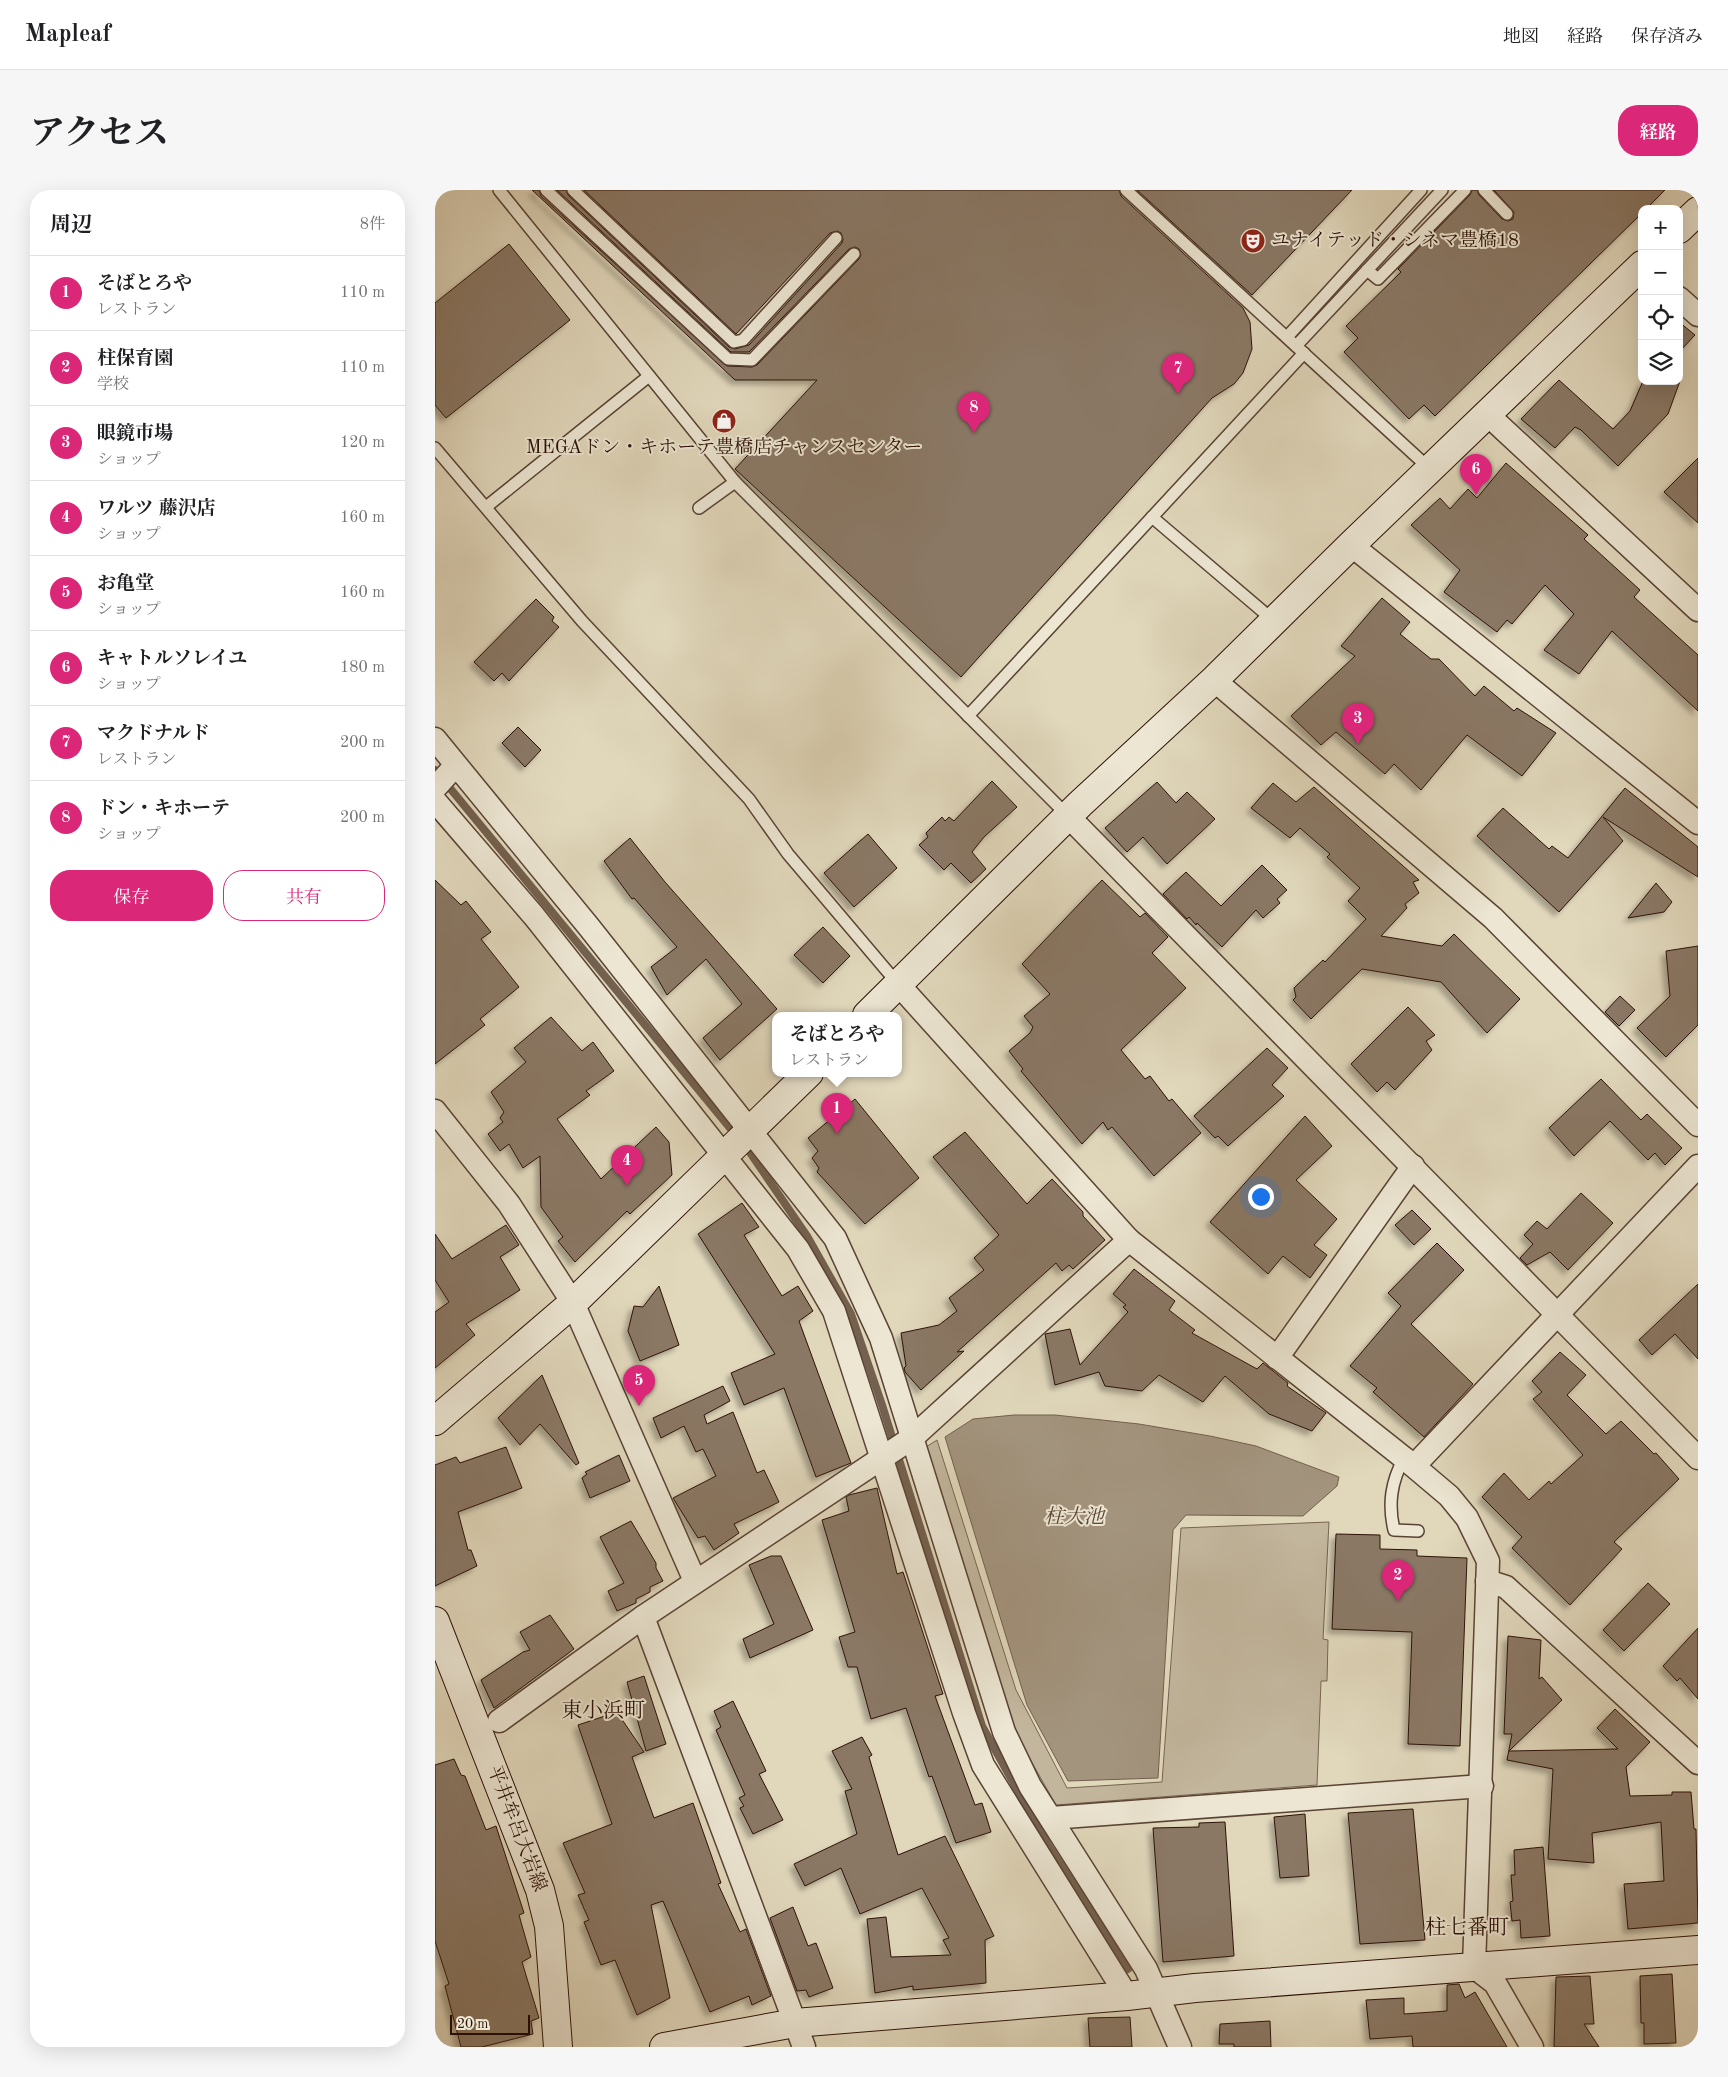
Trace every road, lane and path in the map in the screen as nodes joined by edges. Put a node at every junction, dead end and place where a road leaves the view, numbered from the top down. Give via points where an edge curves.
1 (499, 190) edge
2 (546, 190) edge
3 (573, 190) edge
4 (1126, 190) edge
5 (1421, 190) edge
6 (1442, 190) edge
7 (1465, 190) edge
8 (1484, 190) edge
9 (1698, 211) edge
10 (1507, 214) dead end
11 (1683, 225) edge
12 (836, 238) dead end
13 (854, 254) dead end
14 (1638, 269) edge
15 (1367, 270) junction
16 (1683, 302) edge
17 (1698, 315) edge
18 (1287, 337) junction
19 (1300, 349) junction
20 (649, 376) junction
21 (1487, 414) junction
22 (435, 448) edge
23 (1430, 468) junction
24 (735, 482) junction
25 (486, 507) junction
26 (699, 508) dead end
27 (1152, 518) junction
28 (1351, 545) junction
29 (1698, 610) edge
30 (1274, 621) junction
31 (1214, 680) junction
32 (968, 716) junction
33 (435, 740) edge
34 (455, 766) junction
35 (435, 788) edge
36 (435, 801) edge
37 (1069, 816) junction
38 (1698, 823) edge
39 (898, 984) junction
40 (870, 1012) edge
41 (805, 1077) edge
42 (435, 1111) edge
43 (1698, 1125) edge
44 (751, 1130) junction
45 (725, 1156) junction
46 (1413, 1166) junction
47 (1698, 1166) edge
48 (1129, 1240) junction
49 (573, 1303) junction
50 (1558, 1313) junction
51 (1277, 1358) junction
52 (435, 1421) edge
53 (912, 1438) junction
54 (1698, 1458) edge
55 (881, 1459) junction
56 (1409, 1462) junction
57 (1418, 1531) dead end
58 (695, 1581) junction
59 (1487, 1581) junction
60 (643, 1617) junction
61 (435, 1621) edge
62 (499, 1721) dead end
63 (1698, 1763) edge
64 (1482, 1786) junction
65 (1051, 1818) junction
66 (1698, 1950) edge
67 (1474, 1967) junction
68 (1157, 1993) junction
69 (1127, 1996) junction
70 (800, 2035) edge
71 (557, 2047) edge
72 (664, 2047) edge
73 (1180, 2047) edge
74 (1532, 2047) edge

1 - 20 lane
2 - 13 lane via 728,360 752,360
3 - 12 lane via 735,342 743,340
4 - 18 lane
5 - 18 lane
6 - 15 lane
7 - 15 lane via 1378,279
8 - 10 lane
9 - 11 street
14 - 21 street
15 - 19 lane
16 - 17 street
18 - 19 lane
19 - 23 lane
19 - 27 lane
20 - 24 lane
20 - 25 lane
21 - 23 street
21 - 29 street
22 - 25 lane
23 - 28 street
24 - 26 lane
24 - 32 lane
25 - 39 lane via 582,621 749,799 787,854
27 - 30 lane
27 - 32 lane
28 - 30 street
28 - 38 street
30 - 31 street
31 - 37 street
31 - 43 street via 1493,918
32 - 37 lane
33 - 34 street
34 - 35 street
34 - 44 street
36 - 45 street via 534,916
37 - 39 street
37 - 46 street
39 - 40 street
39 - 48 street
41 - 44 street
42 - 49 street via 509,1204
44 - 45 street
44 - 53 street via 835,1238 881,1338
45 - 49 street
45 - 55 street via 798,1249 834,1311
46 - 50 street
46 - 51 street
47 - 50 street
48 - 51 street
48 - 53 street
49 - 52 street
49 - 58 street
50 - 54 street
50 - 56 street
51 - 56 street
53 - 55 street
53 - 65 street via 1004,1732 1030,1786
55 - 58 street
55 - 69 street via 983,1765
56 - 57 lane via 1395,1475 1390,1513 1394,1530
56 - 59 street via 1449,1496 1467,1518 1488,1561
58 - 60 street
59 - 63 street via 1507,1587
59 - 64 street
60 - 62 street
60 - 70 street
61 - 71 street, 平井牟呂大岩線 via 540,1890 549,1926
64 - 65 street
64 - 67 street
65 - 68 street via 1146,1968
66 - 67 street
67 - 68 street
67 - 74 street via 1495,1983
68 - 69 street
68 - 73 street
69 - 70 street
70 - 72 street

